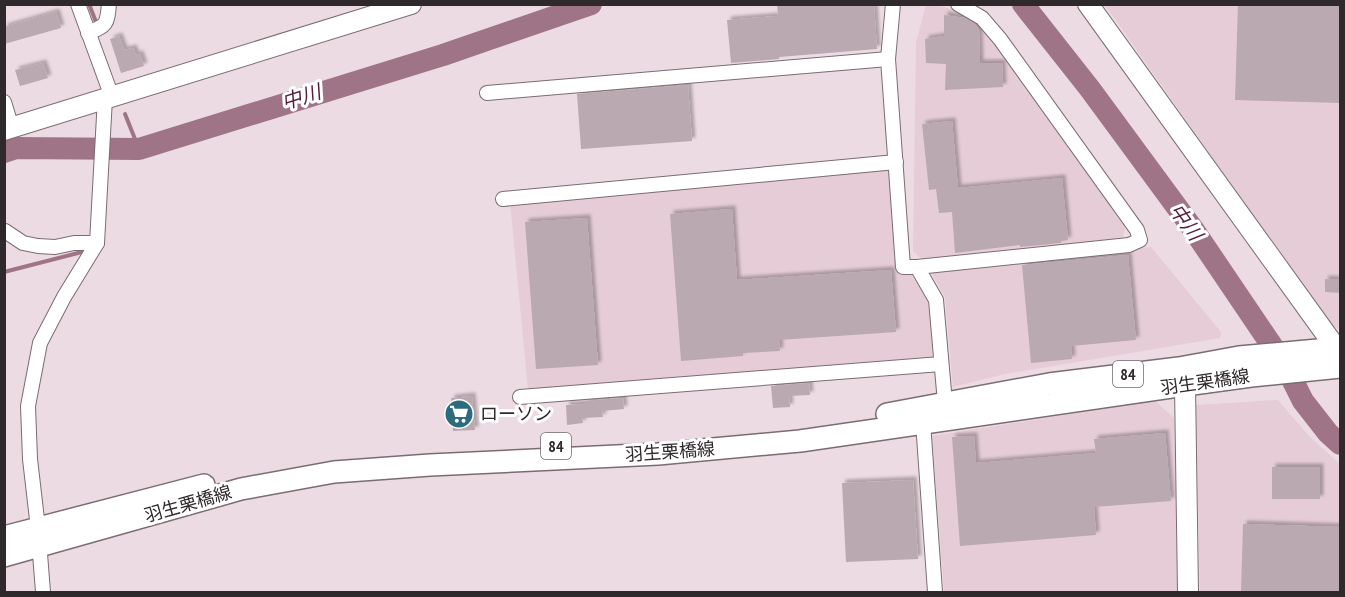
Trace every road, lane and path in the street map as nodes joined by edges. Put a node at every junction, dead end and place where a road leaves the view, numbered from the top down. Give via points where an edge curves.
1 (78, 4) edge
2 (109, 4) edge
3 (411, 4) edge
4 (893, 4) edge
5 (958, 4) edge
6 (1089, 4) edge
7 (88, 33) junction
8 (888, 59) junction
9 (487, 93) dead end
10 (108, 98) junction
11 (4, 102) edge
12 (8, 129) edge
13 (896, 162) junction
14 (503, 199) dead end
15 (5, 231) edge
16 (97, 243) junction
17 (917, 267) junction
18 (1337, 356) edge
19 (942, 364) junction
20 (1182, 376) junction
21 (520, 397) dead end
22 (945, 403) junction
23 (923, 422) junction
24 (4, 537) edge
25 (38, 537) junction
26 (4, 556) edge
27 (43, 592) edge
28 (935, 592) edge
29 (1188, 592) edge

1 - 7 street
2 - 7 street via 108,21
3 - 10 street
4 - 8 street
5 - 17 street via 982,18 1000,39 1137,230 1140,240 1129,245
6 - 18 street
7 - 10 street
8 - 9 street
8 - 13 street
10 - 12 street
10 - 16 street
11 - 12 street
13 - 14 street
13 - 17 street via 903,267
15 - 16 street via 23,243 38,246
16 - 25 street via 40,343 28,406
17 - 19 street via 936,300
18 - 20 main road, 羽生栗橋線 / 84 via 1251,376
18 - 20 main road, 羽生栗橋線 / 84 via 1239,357
19 - 21 street
19 - 22 street
20 - 22 main road, 羽生栗橋線 / 84 via 1049,384
20 - 23 main road, 羽生栗橋線 / 84
20 - 29 street
22 - 25 main road, 羽生栗橋線 / 84 via 820,426 655,442 338,459 243,475
23 - 25 main road, 羽生栗橋線 / 84 via 801,441 658,454 334,472 241,489
23 - 28 street
24 - 25 main road, 羽生栗橋線 / 84
25 - 26 main road, 羽生栗橋線 / 84
25 - 27 street

